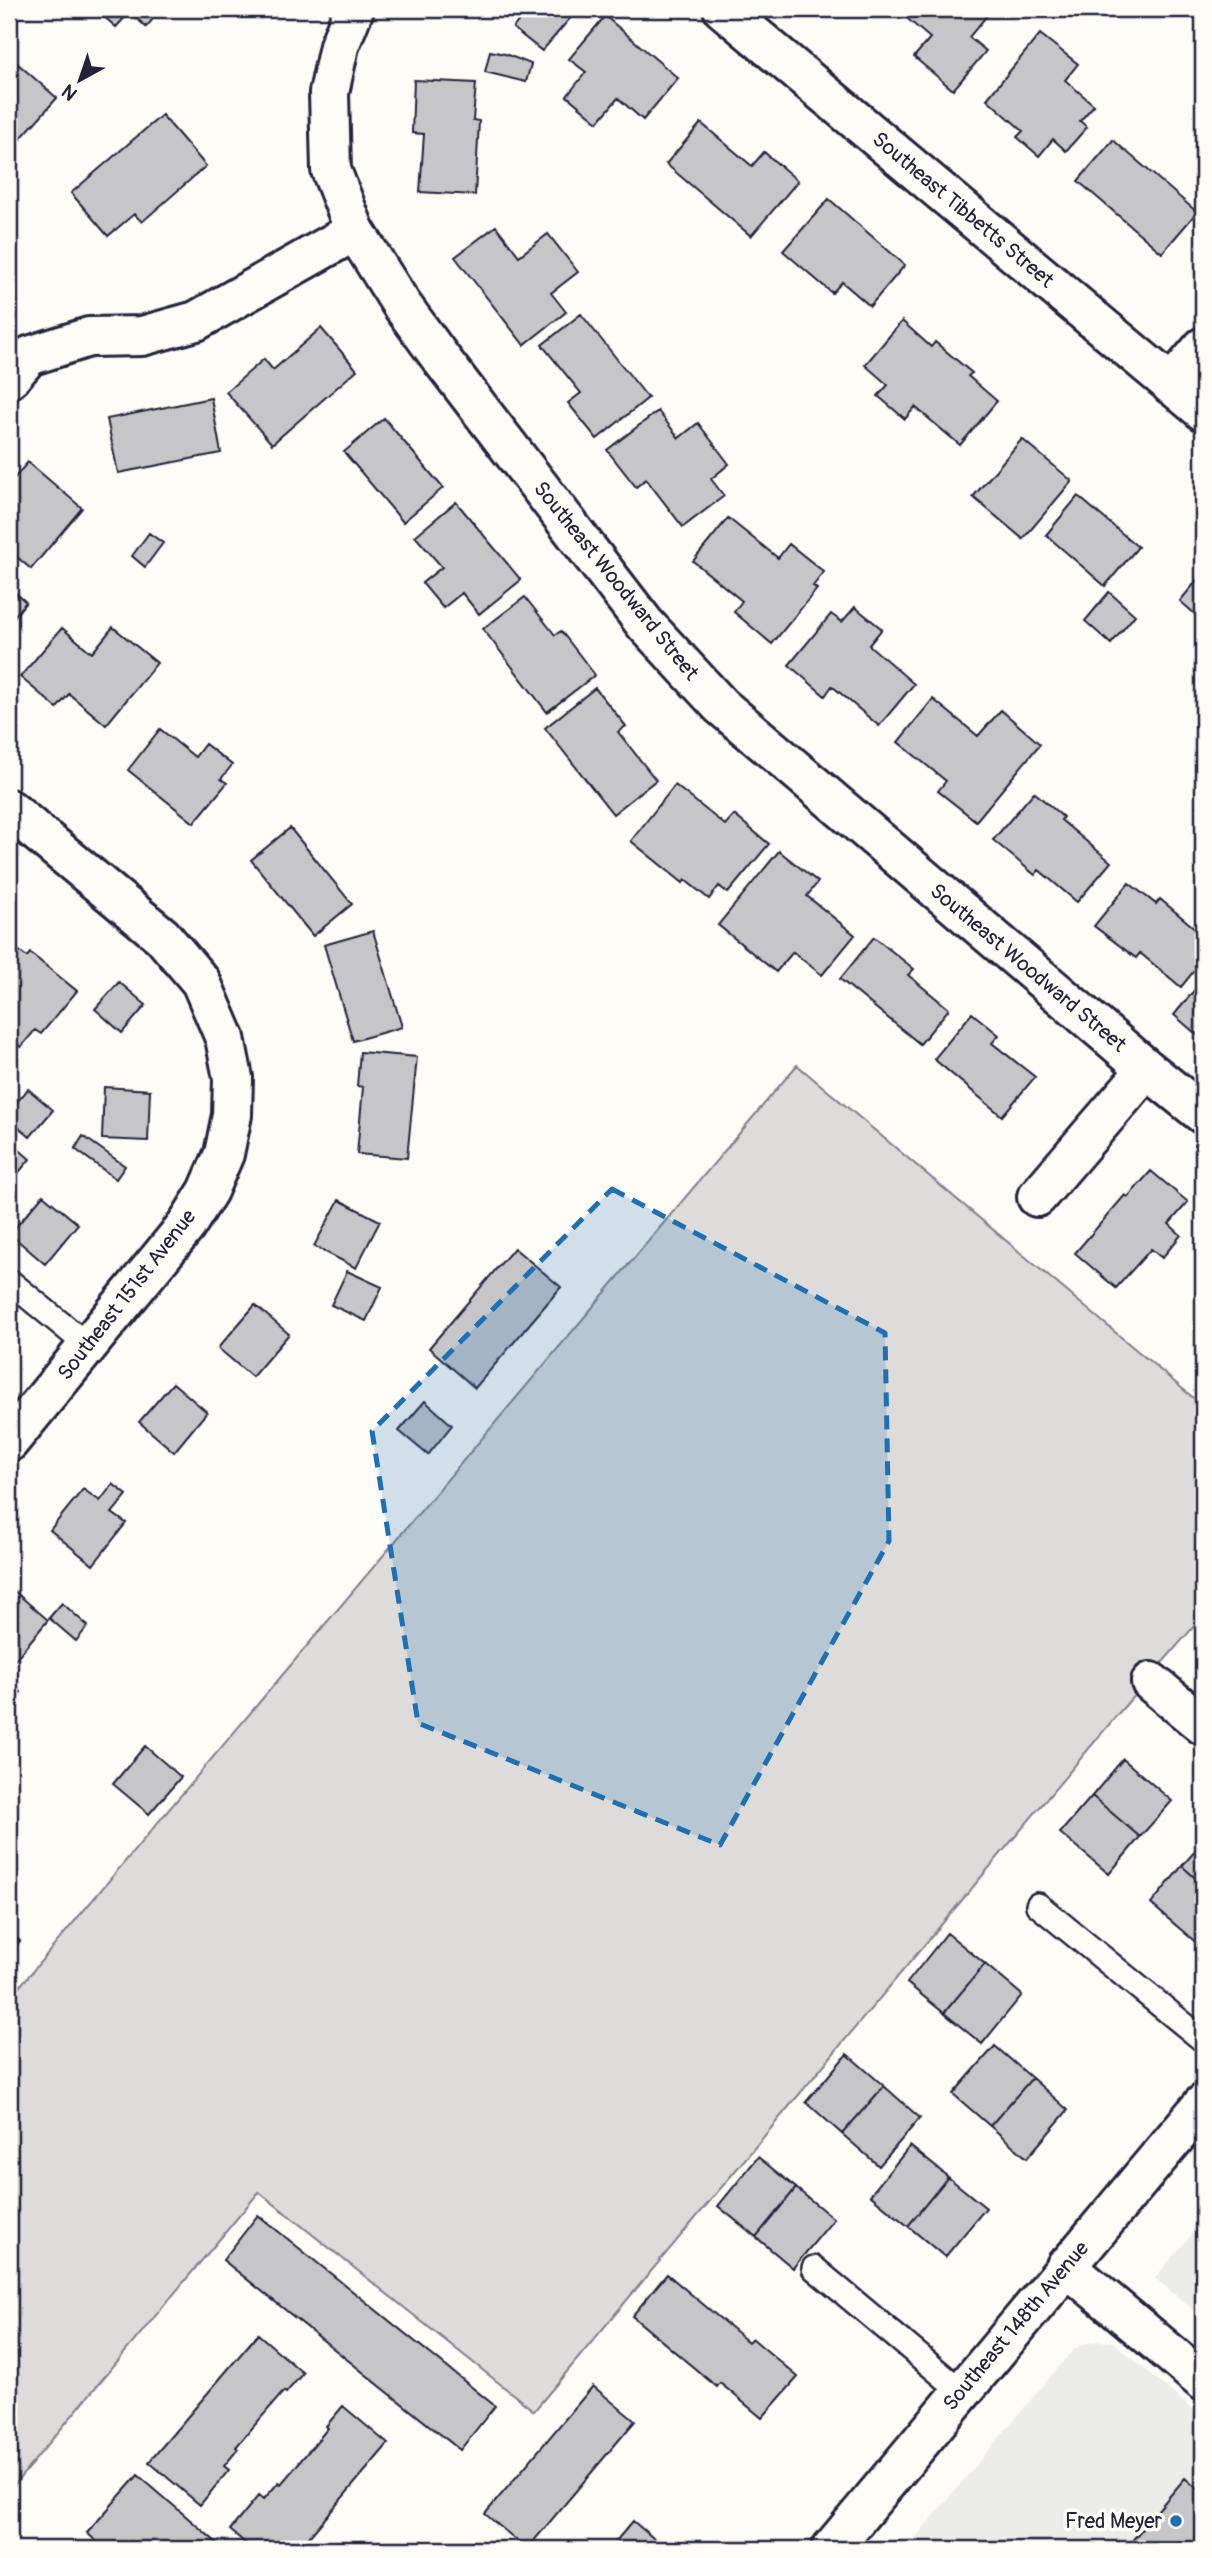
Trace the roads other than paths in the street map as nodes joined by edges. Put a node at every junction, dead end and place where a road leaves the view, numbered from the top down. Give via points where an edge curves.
1 (354, 9) edge
2 (723, 9) edge
3 (355, 230) junction
4 (1203, 347) edge
5 (9, 379) edge
6 (1171, 385) junction
7 (1203, 411) edge
8 (9, 809) edge
9 (1147, 1069) junction
10 (1203, 1114) edge
11 (1037, 1197) dead end
12 (9, 1281) edge
13 (88, 1346) junction
14 (9, 1443) edge
15 (1151, 1682) dead end
16 (1203, 1725) edge
17 (1038, 1905) dead end
18 (1203, 2040) edge
19 (1203, 2104) edge
20 (1066, 2266) junction
21 (814, 2268) dead end
22 (1203, 2381) edge
23 (961, 2391) junction
24 (831, 2549) edge

1 - 3 street, Southeast Woodward Street via 339,46 329,93 331,170
2 - 6 street, Southeast Tibbetts Street
3 - 5 street via 196,321 142,336 89,337 29,356
3 - 9 street, Southeast Woodward Street via 442,360 681,665 761,742
4 - 6 street
6 - 7 street, Southeast Tibbetts Street
8 - 13 street, Southeast 151st Avenue via 162,936 201,982 225,1038 233,1079 224,1154 208,1191 186,1226
9 - 10 street, Southeast Woodward Street
9 - 11 street
12 - 13 lane
13 - 14 street, Southeast 151st Avenue
15 - 16 street
17 - 18 lane
19 - 20 street, Southeast 148th Avenue
20 - 22 street
20 - 23 street, Southeast 148th Avenue
21 - 23 lane
23 - 24 street, Southeast 148th Avenue

